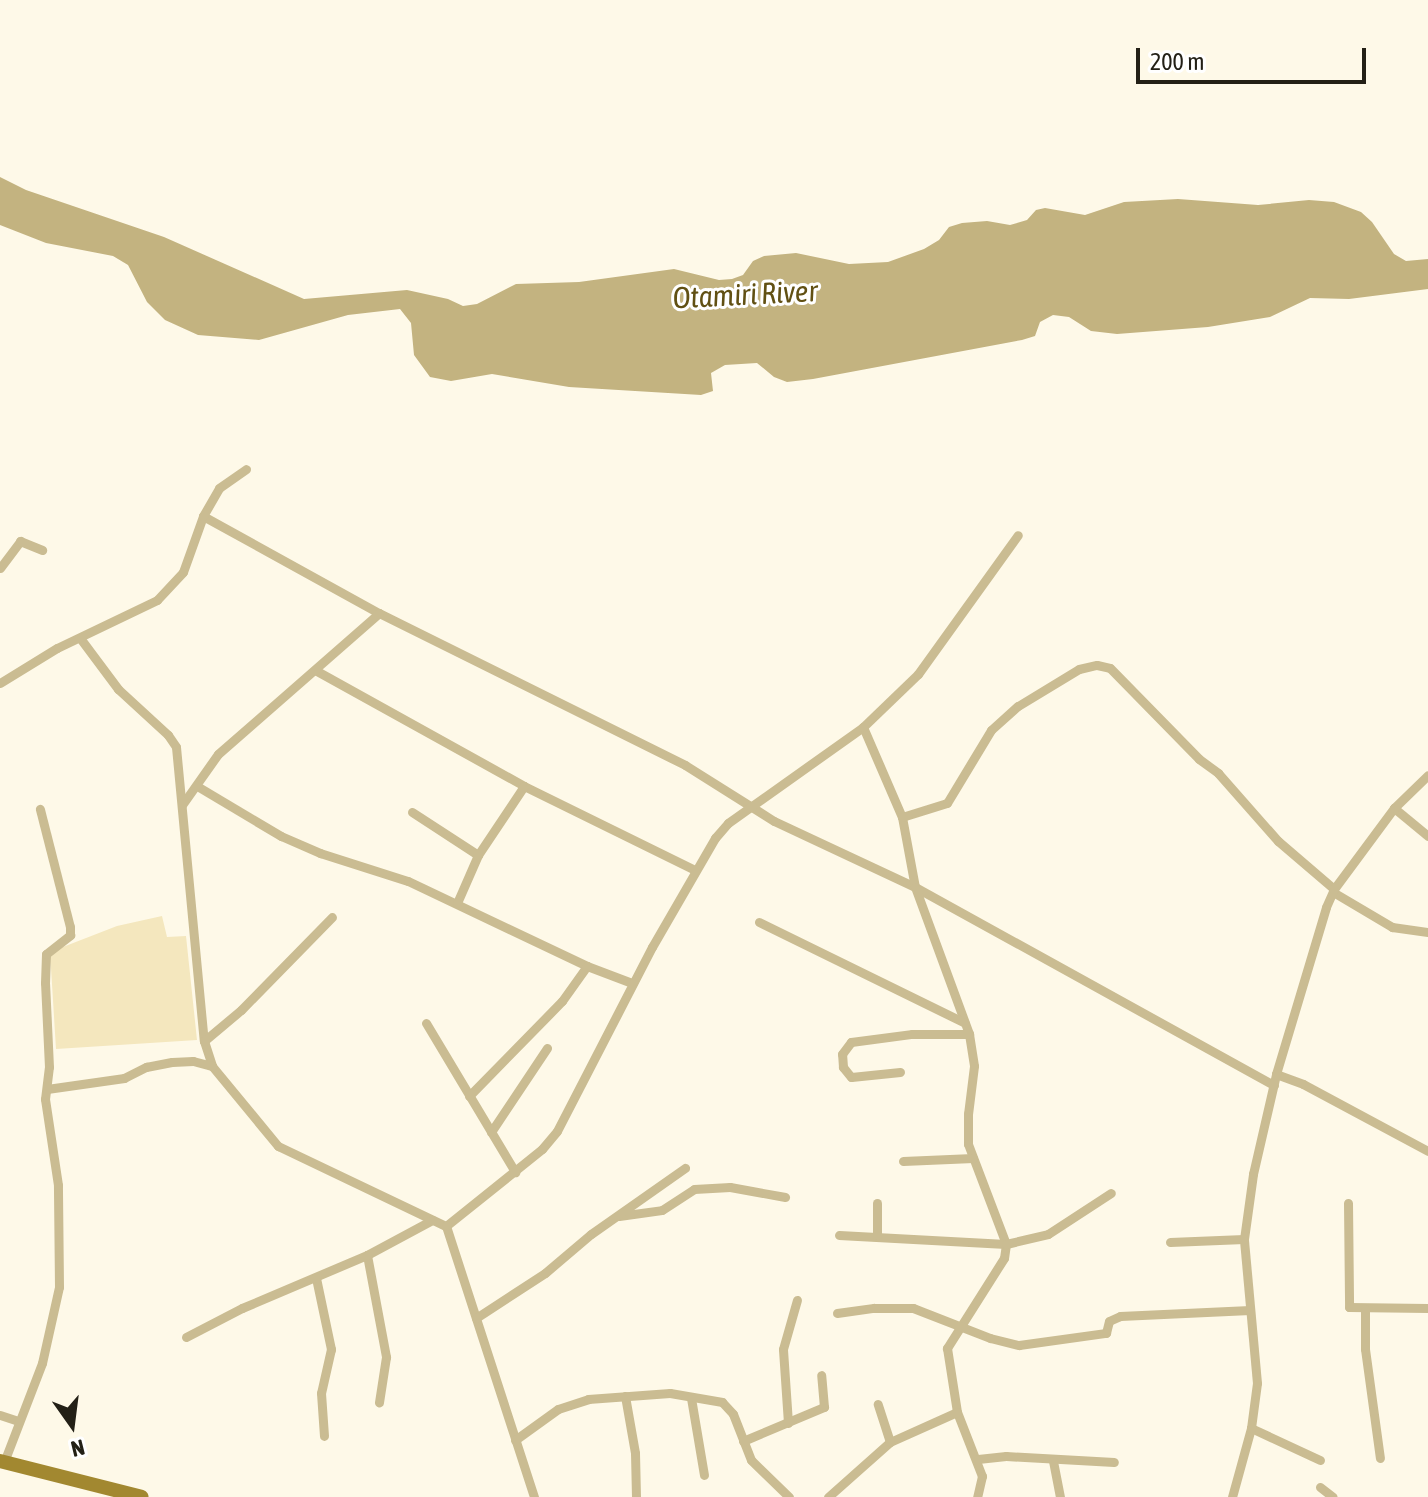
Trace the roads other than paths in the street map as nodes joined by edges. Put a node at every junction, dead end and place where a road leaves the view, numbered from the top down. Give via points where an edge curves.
1 (246, 469) dead end
2 (203, 516) junction
3 (1018, 535) dead end
4 (42, 550) dead end
5 (0, 568) edge
6 (379, 613) junction
7 (80, 638) junction
8 (315, 670) junction
9 (0, 683) edge
10 (863, 727) junction
11 (1428, 775) edge
12 (197, 786) junction
13 (524, 786) junction
14 (181, 805) junction
15 (751, 807) junction
16 (1394, 808) junction
17 (40, 809) dead end
18 (412, 812) dead end
19 (902, 817) junction
20 (1428, 836) edge
21 (478, 855) junction
22 (695, 870) junction
23 (915, 887) junction
24 (1334, 890) junction
25 (457, 903) junction
26 (332, 917) dead end
27 (759, 922) dead end
28 (1428, 932) edge
29 (587, 966) junction
30 (632, 983) junction
31 (426, 1023) dead end
32 (965, 1023) junction
33 (969, 1034) junction
34 (204, 1041) junction
35 (547, 1048) dead end
36 (212, 1066) junction
37 (900, 1072) dead end
38 (1276, 1074) junction
39 (1274, 1085) junction
40 (47, 1089) junction
41 (469, 1096) junction
42 (491, 1132) junction
43 (1428, 1151) edge
44 (973, 1158) junction
45 (903, 1161) dead end
46 (685, 1168) dead end
47 (515, 1172) junction
48 (1111, 1193) dead end
49 (785, 1197) dead end
50 (877, 1203) dead end
51 (1348, 1203) dead end
52 (619, 1216) junction
53 (432, 1220) junction
54 (446, 1226) junction
55 (839, 1235) dead end
56 (877, 1235) junction
57 (1244, 1239) junction
58 (1170, 1242) dead end
59 (1006, 1244) junction
60 (367, 1255) junction
61 (316, 1278) junction
62 (797, 1300) dead end
63 (1428, 1308) edge
64 (1365, 1309) junction
65 (1250, 1310) junction
66 (837, 1313) dead end
67 (476, 1318) junction
68 (960, 1324) junction
69 (186, 1337) dead end
70 (821, 1375) dead end
71 (625, 1396) junction
72 (691, 1398) junction
73 (379, 1402) dead end
74 (878, 1404) dead end
75 (957, 1412) junction
76 (0, 1415) edge
77 (19, 1421) junction
78 (788, 1423) junction
79 (1251, 1428) junction
80 (324, 1436) dead end
81 (515, 1440) junction
82 (743, 1441) junction
83 (890, 1442) junction
84 (1380, 1458) dead end
85 (978, 1459) junction
86 (1320, 1460) dead end
87 (1053, 1461) junction
88 (1114, 1462) dead end
89 (1, 1464) edge
90 (704, 1475) dead end
91 (1320, 1487) dead end
92 (103, 1497) edge
93 (142, 1497) edge
94 (534, 1497) edge
95 (636, 1497) edge
96 (789, 1497) edge
97 (828, 1497) edge
98 (977, 1497) edge
99 (1060, 1497) edge
100 (1232, 1497) edge
101 (1333, 1497) edge

1 - 2 street via 219,488
2 - 6 street
2 - 7 street via 183,572 157,600
3 - 10 street via 918,674
4 - 5 street via 20,541
6 - 8 street
6 - 15 street via 685,765
7 - 9 street
7 - 14 street via 118,689 173,741
8 - 12 street via 218,754
8 - 13 street
10 - 15 street
10 - 19 street
11 - 16 street
12 - 14 street
12 - 25 street via 294,842
13 - 21 street
13 - 22 street
14 - 34 street
15 - 22 street via 715,838
15 - 23 street
16 - 20 street
16 - 24 street
17 - 40 street via 70,927 70,935 46,954
18 - 21 street
19 - 23 street
19 - 24 street via 947,803 991,730 1018,706 1079,669 1097,665 1110,668 1218,773 1278,841
21 - 25 street
22 - 30 street
23 - 32 street
23 - 39 street
24 - 28 street via 1392,927
24 - 38 street
25 - 29 street
26 - 34 street
27 - 32 street
29 - 30 street
29 - 41 street via 562,1001
30 - 47 street via 557,1131
31 - 41 street
32 - 33 street
33 - 37 street via 851,1042 842,1054 851,1077
33 - 44 street via 974,1066 968,1129
34 - 36 street
35 - 42 street
36 - 40 street via 172,1062 124,1078
36 - 53 street via 278,1146
38 - 39 street
38 - 43 street
39 - 57 street
40 - 77 street via 58,1185 59,1296 42,1363
41 - 42 street
42 - 47 street
44 - 45 street
44 - 59 street
46 - 52 street
47 - 54 street
48 - 59 street via 1048,1234
49 - 52 street via 730,1187 694,1189 662,1210
50 - 56 street
51 - 64 street via 1347,1302
52 - 67 street
53 - 54 street
53 - 60 street
54 - 67 street
55 - 56 street
56 - 59 street
57 - 58 street
57 - 65 street
59 - 68 street via 1004,1258
60 - 61 street
60 - 73 street via 386,1357
61 - 69 street
61 - 80 street via 331,1349 321,1393
62 - 78 street via 783,1349
63 - 64 street
64 - 84 street via 1365,1349
65 - 68 street via 1120,1316 1109,1321 1106,1333 1019,1345
65 - 79 street via 1257,1383
66 - 68 street via 913,1308
67 - 81 street
68 - 75 street via 947,1348
70 - 78 street via 824,1407
71 - 72 street via 670,1393
71 - 81 street via 570,1403
71 - 95 street
72 - 82 street via 728,1406
72 - 90 street
74 - 83 street
75 - 83 street
75 - 85 street
76 - 77 street
77 - 89 street
78 - 82 street
79 - 86 street
79 - 100 street
81 - 94 street
82 - 96 street via 751,1460
83 - 97 street
85 - 87 street
85 - 98 street via 982,1476
87 - 88 street
87 - 99 street
89 - 92 main road
89 - 93 main road
91 - 101 street

